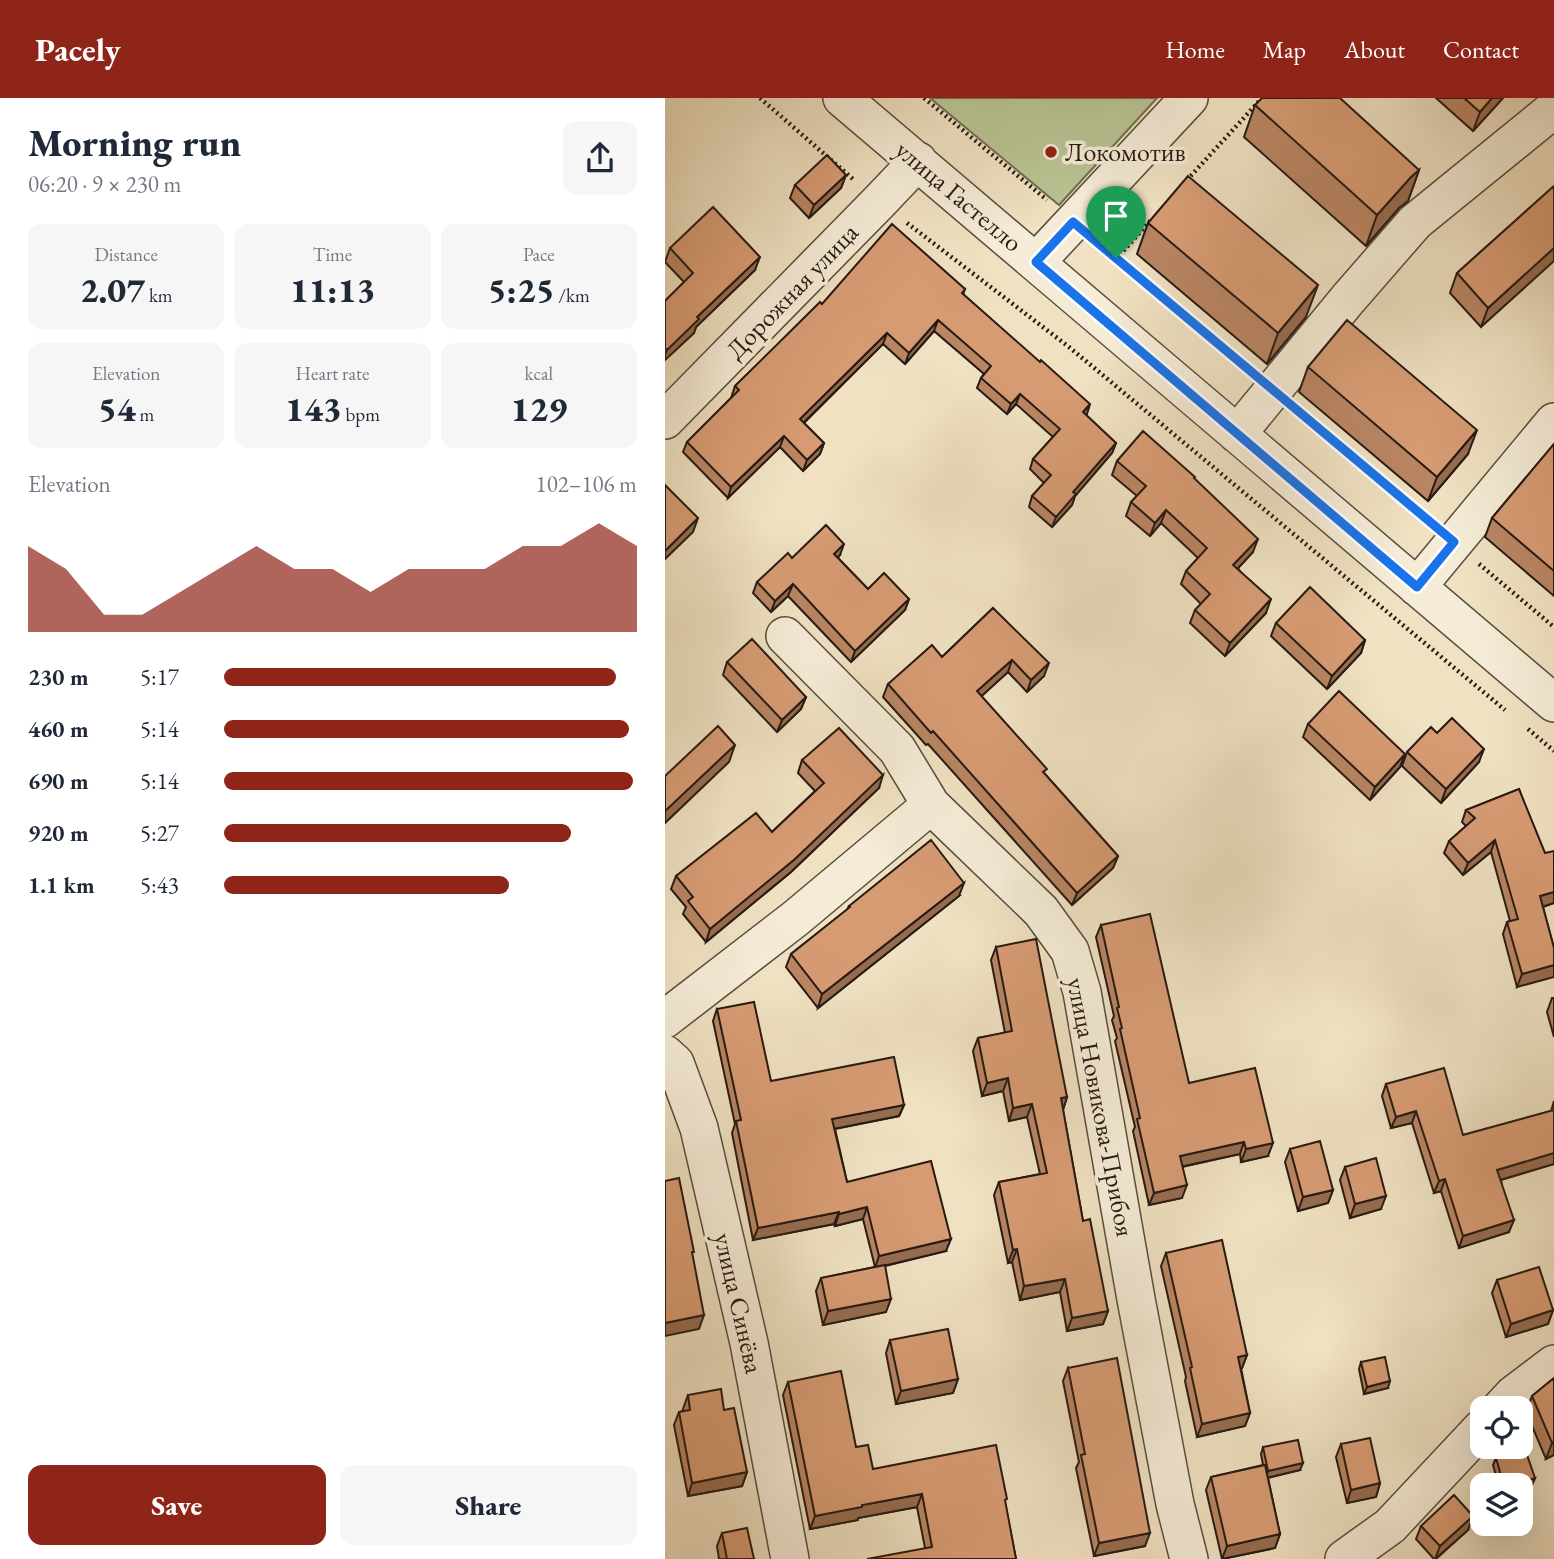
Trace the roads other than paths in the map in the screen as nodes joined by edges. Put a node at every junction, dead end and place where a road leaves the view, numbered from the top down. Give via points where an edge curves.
1 (842, 98) edge
2 (1188, 98) edge
3 (1554, 109) edge
4 (918, 161) junction
5 (1036, 262) junction
6 (665, 420) edge
7 (1554, 422) edge
8 (1237, 434) junction
9 (1417, 587) junction
10 (785, 636) dead end
11 (1552, 698) edge
12 (931, 805) junction
13 (665, 1019) edge
14 (665, 1054) edge
15 (1554, 1364) edge
16 (1512, 1396) edge
17 (1470, 1441) edge
18 (790, 1559) edge
19 (1189, 1559) edge
20 (1344, 1559) edge

1 - 4 street, улица Гастелло
2 - 5 street
3 - 8 street via 1415,222
4 - 5 street, улица Гастелло
4 - 6 street, Дорожная улица
5 - 8 street, улица Гастелло
7 - 9 street
8 - 9 street, улица Гастелло
9 - 11 street, улица Гастелло
10 - 12 street, улица Новикова-Прибоя via 897,749
12 - 13 street
12 - 19 street, улица Новикова-Прибоя via 1041,911 1070,951 1082,992 1136,1299
14 - 18 street, улица Синёва via 675,1063 699,1128 749,1342
15 - 16 street
17 - 20 street via 1390,1526

